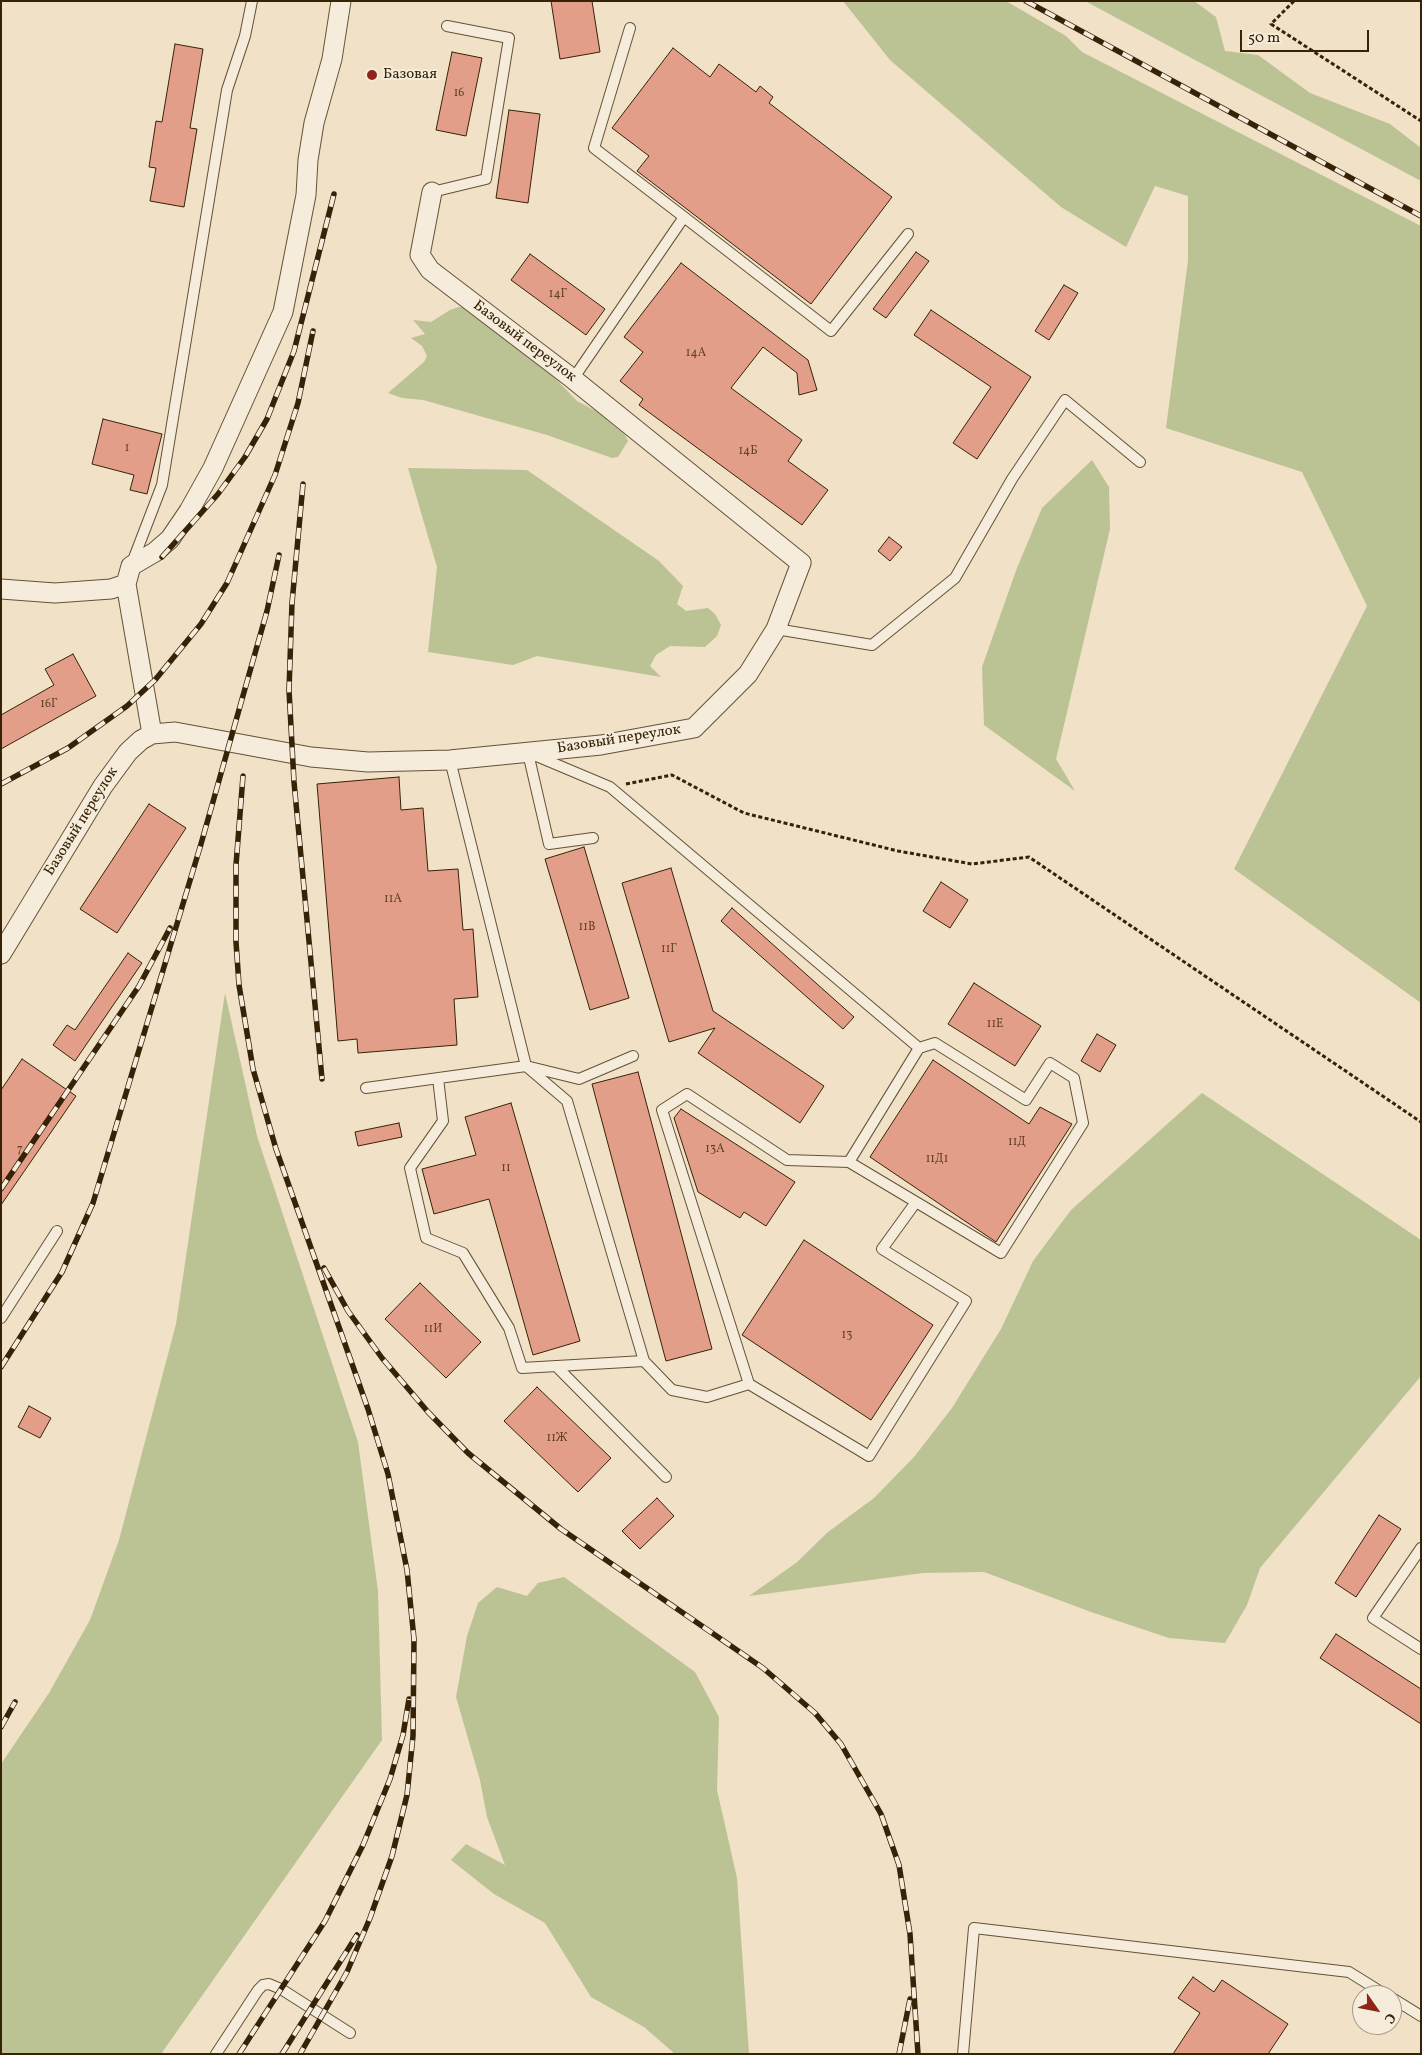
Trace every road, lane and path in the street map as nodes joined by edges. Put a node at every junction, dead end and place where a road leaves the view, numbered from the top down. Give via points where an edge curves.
1 (252, 1) edge
2 (341, 1) edge
3 (1294, 1) edge
4 (447, 26) dead end
5 (630, 28) dead end
6 (1421, 121) edge
7 (432, 192) joint
8 (684, 217) junction
9 (908, 234) dead end
10 (573, 379) junction
11 (1140, 462) dead end
12 (128, 575) junction
13 (1, 589) edge
14 (776, 629) junction
15 (152, 734) junction
16 (528, 753) junction
17 (450, 760) junction
18 (610, 788) junction
19 (593, 838) dead end
20 (1, 954) edge
21 (919, 1048) junction
22 (634, 1056) dead end
23 (526, 1066) junction
24 (438, 1078) junction
25 (366, 1088) dead end
26 (1421, 1122) edge
27 (849, 1162) junction
28 (916, 1202) junction
29 (57, 1231) dead end
30 (1, 1318) edge
31 (644, 1361) junction
32 (556, 1366) junction
33 (749, 1384) junction
34 (666, 1477) dead end
35 (1421, 1548) edge
36 (1421, 1649) edge
37 (1370, 1985) edge
38 (1402, 2004) edge
39 (1421, 2016) edge
40 (350, 2033) dead end
41 (216, 2054) edge
42 (962, 2054) edge

1 - 12 lane via 245,36 227,90 162,485
2 - 12 street via 332,59 314,123 306,195 283,312 213,468 189,510 170,539
3 - 6 path via 1271,24
4 - 7 lane via 509,38 486,179
5 - 8 lane via 594,148
7 - 10 street, Базовый переулок via 421,245 420,255 424,263
8 - 9 lane via 832,331
8 - 10 lane
10 - 14 street, Базовый переулок via 800,562
11 - 14 lane via 1065,400 1012,479 955,578 872,645
12 - 13 street via 111,589 55,593
12 - 15 street
14 - 16 street, Базовый переулок via 748,674 694,728 600,745
15 - 17 street, Базовый переулок via 175,732 340,760
15 - 20 street, Базовый переулок via 128,752 102,786
16 - 17 street, Базовый переулок
16 - 18 lane
16 - 19 lane via 549,844
17 - 23 lane
18 - 21 lane
18 - 26 path via 672,776 744,813 898,851 972,864 1030,857
21 - 27 lane
21 - 28 lane via 936,1043 1026,1100 1050,1063 1074,1078 1083,1123 1001,1253
22 - 23 lane via 579,1079
23 - 24 lane
23 - 31 lane via 567,1101
24 - 25 lane
24 - 32 lane via 443,1121 410,1168 426,1238 463,1253 509,1328 522,1368
27 - 28 lane
27 - 33 lane via 787,1160 687,1094 662,1110
28 - 33 lane via 882,1249 966,1301 869,1456
29 - 30 lane
31 - 32 lane
31 - 33 lane via 672,1390 708,1397
32 - 34 lane
35 - 36 lane via 1374,1618
37 - 42 lane via 1349,1972 974,1928
38 - 39 lane
40 - 41 lane via 268,1984 258,1990

